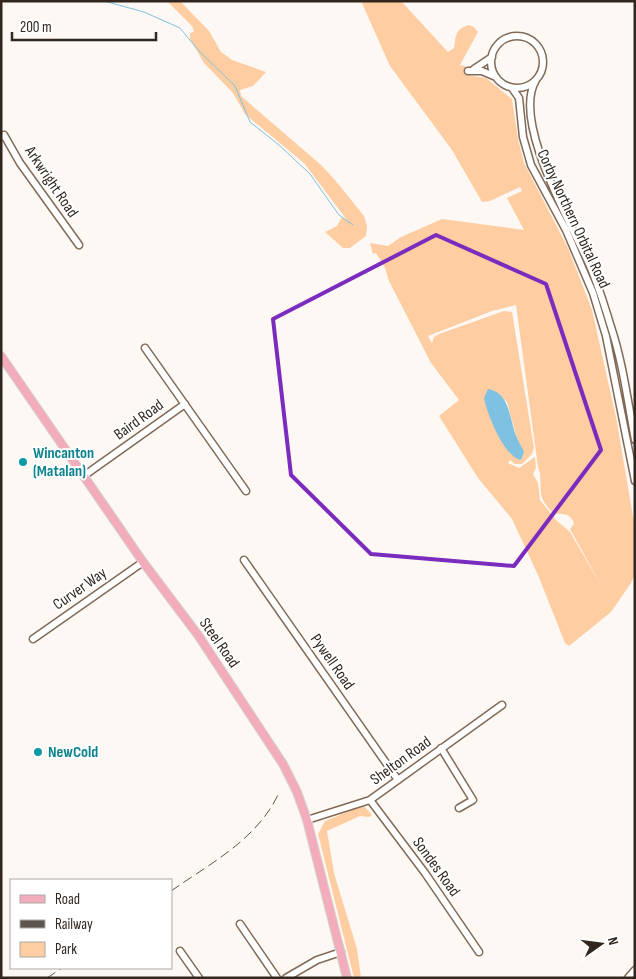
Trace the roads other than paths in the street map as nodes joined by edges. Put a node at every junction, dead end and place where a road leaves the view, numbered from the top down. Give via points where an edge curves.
1 (492, 56) junction
2 (497, 78) junction
3 (536, 80) junction
4 (512, 88) junction
5 (1, 138) edge
6 (79, 245) dead end
7 (145, 348) dead end
8 (1, 356) edge
9 (185, 404) junction
10 (635, 440) edge
11 (85, 475) junction
12 (635, 481) edge
13 (246, 491) dead end
14 (244, 560) dead end
15 (143, 562) junction
16 (33, 639) dead end
17 (502, 705) dead end
18 (441, 748) junction
19 (398, 780) junction
20 (370, 800) junction
21 (460, 808) dead end
22 (307, 820) junction
23 (240, 924) dead end
24 (180, 951) dead end
25 (341, 952) junction
26 (479, 952) dead end
27 (635, 970) edge
28 (199, 978) edge
29 (277, 978) edge
30 (286, 978) edge
31 (347, 978) edge
32 (628, 978) edge

1 - 2 street
1 - 2 street via 486,63 470,70 487,72
1 - 3 street via 506,39 530,40 543,57 542,70
2 - 4 street
3 - 4 street via 529,86
3 - 10 street, Corby Northern Orbital Road via 529,100 536,138 550,179 591,269 612,329
4 - 12 street, Corby Northern Orbital Road via 519,98 523,137 531,165 566,230 593,293 606,336
5 - 6 street, Arkwright Road via 4,135 20,163
7 - 9 street, Baird Road
8 - 11 main road, Steel Road
9 - 11 street, Baird Road
9 - 13 street, Baird Road
11 - 15 main road, Steel Road
14 - 19 street, Pywell Road
15 - 16 street, Curver Way
15 - 22 main road, Steel Road via 198,635 283,764
17 - 18 street, Shelton Road
18 - 19 street, Shelton Road
18 - 21 street via 473,800
19 - 20 street, Shelton Road
20 - 22 street, Shelton Road
20 - 26 street, Sondes Road
22 - 25 main road, Steel Road
23 - 29 street
24 - 28 street
25 - 30 street via 317,960
25 - 31 main road, Steel Road
27 - 32 street

